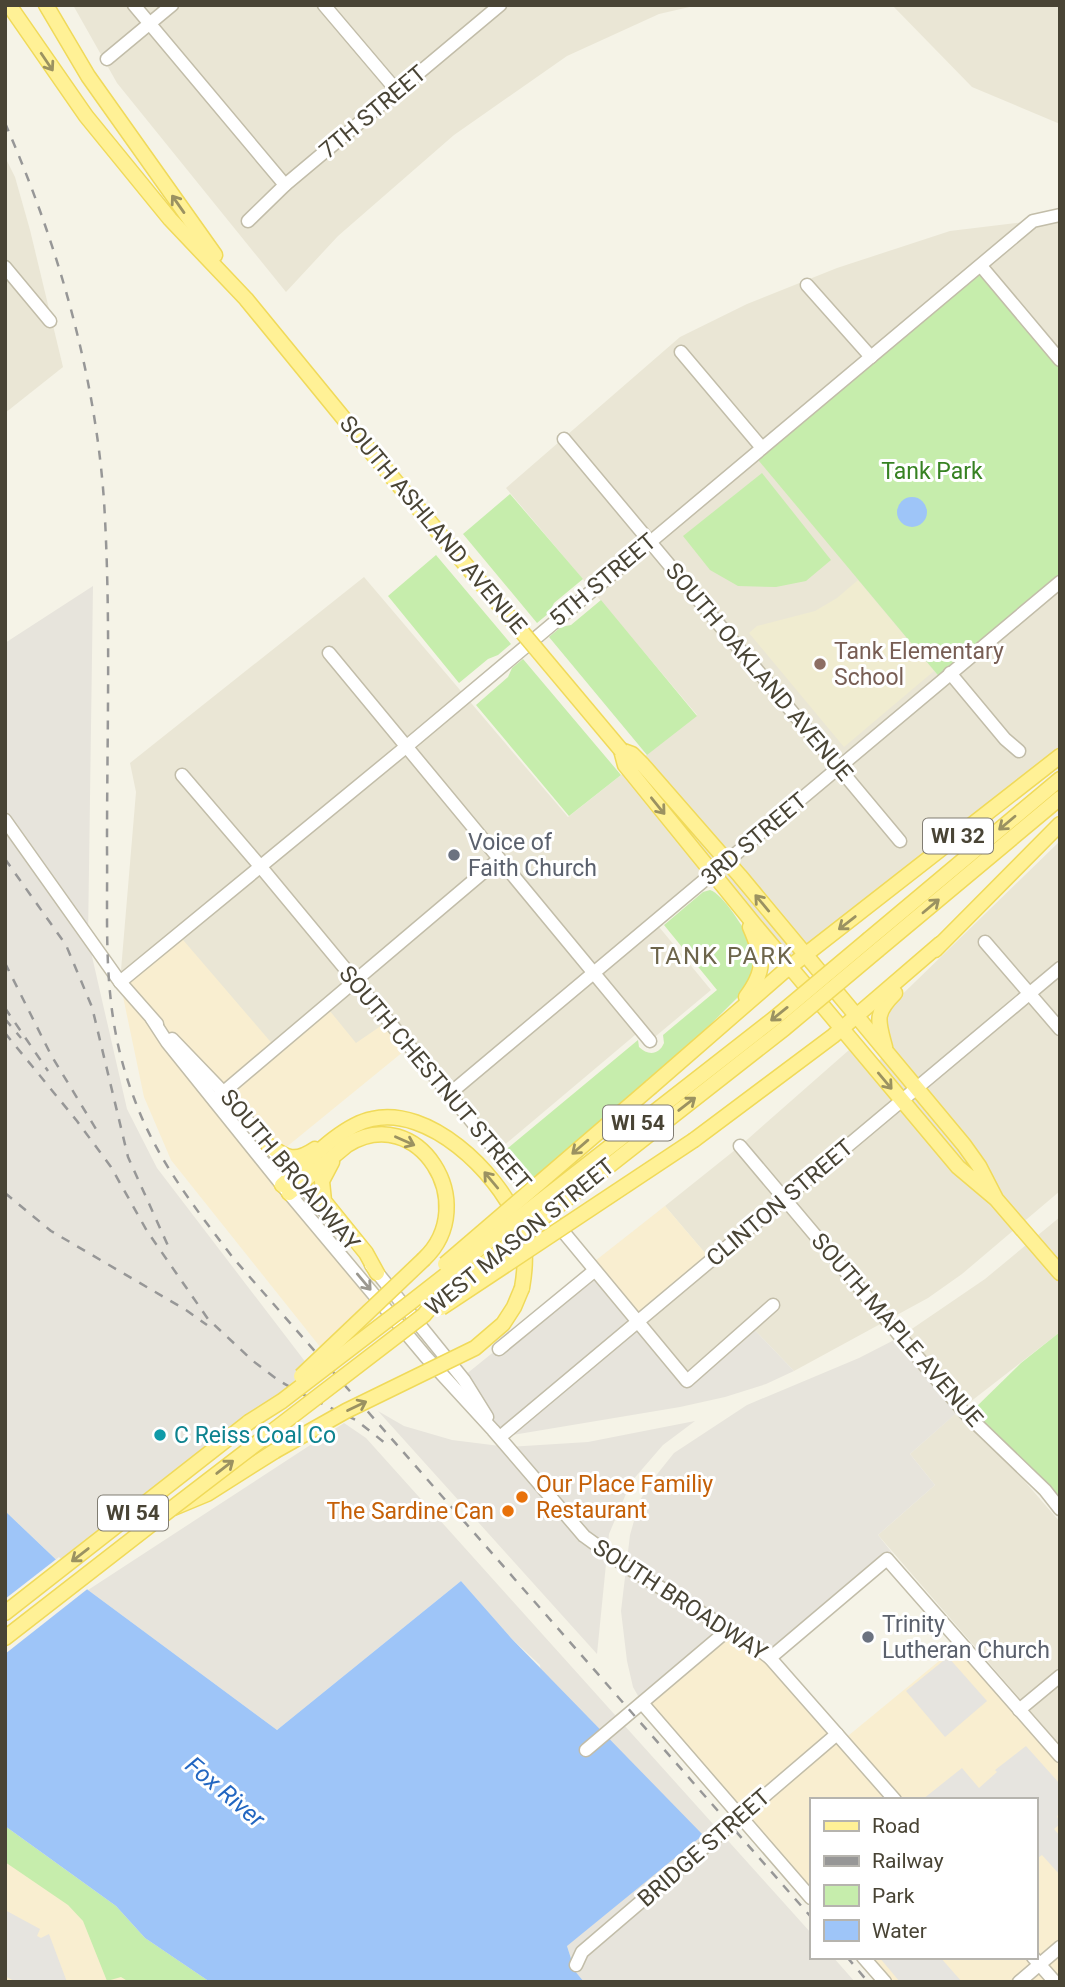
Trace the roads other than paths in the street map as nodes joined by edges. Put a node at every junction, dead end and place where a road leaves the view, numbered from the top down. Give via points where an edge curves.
1 (9, 5) edge
2 (46, 5) edge
3 (134, 5) edge
4 (172, 5) edge
5 (324, 5) edge
6 (500, 5) edge
7 (150, 24) junction
8 (107, 60) dead end
9 (88, 76) junction
10 (397, 91) junction
11 (68, 92) junction
12 (285, 185) junction
13 (1060, 215) edge
14 (248, 221) dead end
15 (981, 266) junction
16 (5, 267) edge
17 (807, 285) dead end
18 (246, 299) junction
19 (50, 321) dead end
20 (681, 352) dead end
21 (871, 357) junction
22 (1060, 360) edge
23 (564, 439) dead end
24 (762, 448) junction
25 (649, 541) junction
26 (1060, 583) edge
27 (329, 653) dead end
28 (950, 673) junction
29 (407, 746) junction
30 (621, 750) junction
31 (1019, 751) dead end
32 (1060, 756) edge
33 (839, 768) junction
34 (182, 775) dead end
35 (1060, 779) edge
36 (1060, 799) edge
37 (5, 820) edge
38 (1060, 824) edge
39 (900, 841) dead end
40 (499, 859) junction
41 (726, 862) junction
42 (260, 866) junction
43 (713, 873) junction
44 (743, 911) junction
45 (985, 942) dead end
46 (874, 944) junction
47 (940, 944) junction
48 (806, 955) junction
49 (790, 967) junction
50 (1060, 968) edge
51 (594, 973) junction
52 (354, 980) junction
53 (120, 982) junction
54 (1029, 994) junction
55 (732, 1015) junction
56 (857, 1016) junction
57 (841, 1029) junction
58 (1060, 1029) edge
59 (650, 1041) dead end
60 (887, 1051) junction
61 (917, 1088) junction
62 (448, 1095) junction
63 (218, 1097) junction
64 (902, 1101) junction
65 (345, 1129) junction
66 (268, 1144) junction
67 (347, 1145) junction
68 (740, 1146) dead end
69 (291, 1184) junction
70 (784, 1199) junction
71 (996, 1199) junction
72 (594, 1271) junction
73 (377, 1273) junction
74 (1060, 1273) edge
75 (773, 1305) dead end
76 (406, 1306) junction
77 (424, 1315) junction
78 (637, 1322) junction
79 (499, 1349) dead end
80 (250, 1422) junction
81 (496, 1434) junction
82 (170, 1509) junction
83 (1060, 1509) edge
84 (5, 1612) edge
85 (729, 1629) junction
86 (5, 1638) edge
87 (770, 1658) junction
88 (1060, 1676) edge
89 (642, 1703) junction
90 (1019, 1710) junction
91 (837, 1734) junction
92 (586, 1750) dead end
93 (1060, 1756) edge
94 (893, 1798) edge
95 (739, 1817) junction
96 (810, 1897) edge
97 (1060, 1947) edge
98 (865, 1959) edge
99 (1036, 1961) edge
100 (576, 1965) dead end
101 (885, 1982) edge
102 (1018, 1982) edge
103 (1055, 1982) edge

1 -> 11 main road, SOUTH ASHLAND AVENUE
2 - 9 main road, SOUTH ASHLAND AVENUE
3 - 7 street
4 - 7 street
5 - 10 street
6 - 10 street, 7TH STREET
7 - 8 street
7 - 12 street
9 - 11 main road
18 -> 9 main road, SOUTH ASHLAND AVENUE
10 - 12 street, 7TH STREET
11 - 18 main road, SOUTH ASHLAND AVENUE via 170,219
12 - 14 street, 7TH STREET
13 - 15 street, 5TH STREET via 1033,221
15 - 21 street, 5TH STREET
15 - 22 street
16 - 19 street
17 - 21 street
18 - 30 main road, SOUTH ASHLAND AVENUE, bridge
20 - 24 street
21 - 24 street, 5TH STREET
23 - 25 street, SOUTH OAKLAND AVENUE
24 - 25 street, 5TH STREET
25 - 29 street, 5TH STREET
25 - 33 street, SOUTH OAKLAND AVENUE
26 - 28 street, 3RD STREET
27 - 29 street
28 - 31 street
28 - 33 street, 3RD STREET
29 - 40 street
29 - 42 street, 5TH STREET
30 - 41 main road, SOUTH ASHLAND AVENUE via 636,757
30 -> 43 main road, SOUTH ASHLAND AVENUE via 625,765
32 -> 48 main road, WI 32
33 - 39 street, SOUTH OAKLAND AVENUE
33 - 41 street, 3RD STREET
34 - 42 street, SOUTH CHESTNUT STREET
35 -> 46 main road, WEST MASON STREET / WI 54
46 -> 36 main road, WEST MASON STREET / WI 54
37 - 53 street, SOUTH BROADWAY
38 - 47 main road, WI 32
40 - 51 street
40 - 52 street
41 - 43 street, 3RD STREET
48 -> 41 main road, SOUTH ASHLAND AVENUE
42 - 52 street, SOUTH CHESTNUT STREET
42 - 53 street, 5TH STREET
43 - 44 main road, SOUTH ASHLAND AVENUE
43 - 51 street, 3RD STREET
44 - 49 main road, SOUTH ASHLAND AVENUE
44 - 55 main road via 759,948 761,971
45 - 54 street
46 -> 76 main road, WEST MASON STREET / WI 54, bridge
77 -> 46 main road, WEST MASON STREET / WI 54, bridge via 785,1028
47 - 56 main road, WI 32
47 - 60 main road via 883,1005 878,1020
48 - 49 main road, WI 32
48 - 56 main road, SOUTH ASHLAND AVENUE
49 - 55 main road
49 - 57 main road, SOUTH ASHLAND AVENUE
50 - 54 street, CLINTON STREET
51 - 59 street
51 - 62 street, 3RD STREET
52 - 62 street, SOUTH CHESTNUT STREET
52 - 63 street
53 - 63 street, SOUTH BROADWAY
54 - 58 street
54 - 61 street, CLINTON STREET
55 -> 76 main road, bridge via 455,1255
56 - 57 main road
56 - 60 main road, SOUTH ASHLAND AVENUE
57 -> 64 main road, SOUTH ASHLAND AVENUE
57 - 77 main road, bridge via 694,1140
60 - 61 main road, SOUTH ASHLAND AVENUE
61 - 64 street, CLINTON STREET
61 - 71 main road, SOUTH ASHLAND AVENUE via 974,1159
62 - 72 street, SOUTH CHESTNUT STREET
63 - 66 street, SOUTH BROADWAY
63 - 69 street, SOUTH BROADWAY
64 - 70 street, CLINTON STREET
64 - 71 main road, SOUTH ASHLAND AVENUE via 962,1171
65 - 66 main road via 299,1158
65 - 69 main road
82 -> 65 main road, bridge via 207,1494 330,1420 475,1348 503,1324 514,1307 526,1257 517,1218 493,1181 433,1129 401,1119 373,1118
66 - 69 street, SOUTH BROADWAY
67 - 69 main road
67 - 73 main road via 325,1172 323,1195
67 -> 80 main road, bridge via 374,1135 398,1137 421,1150 440,1174 446,1197 442,1231 435,1247 387,1295
68 - 70 street, SOUTH MAPLE AVENUE
69 - 73 street, SOUTH BROADWAY
69 -> 81 street, SOUTH BROADWAY via 426,1357
70 - 78 street, CLINTON STREET
70 - 83 street, SOUTH MAPLE AVENUE via 964,1412
71 - 74 main road, SOUTH ASHLAND AVENUE
72 - 78 street, SOUTH CHESTNUT STREET
72 - 79 street
73 - 81 street, SOUTH BROADWAY via 469,1388
75 - 78 street, SOUTH CHESTNUT STREET via 687,1381
76 - 80 main road, WEST MASON STREET / WI 54, bridge
82 -> 77 main road, WEST MASON STREET / WI 54, bridge
78 - 81 street, CLINTON STREET
80 -> 84 main road, WEST MASON STREET / WI 54
81 - 85 street, SOUTH BROADWAY via 567,1519 600,1549
82 - 86 main road, WEST MASON STREET / WI 54
85 - 87 street, SOUTH BROADWAY
85 - 89 street
87 - 90 street via 887,1559
87 - 91 street, SOUTH BROADWAY
88 - 90 street
89 - 92 street
89 - 95 street
90 - 93 street
91 - 94 street, SOUTH BROADWAY
91 - 95 street, BRIDGE STREET
95 - 96 street
95 - 100 street, BRIDGE STREET via 582,1952
97 - 99 street
98 - 101 street
99 - 102 street
99 - 103 street

